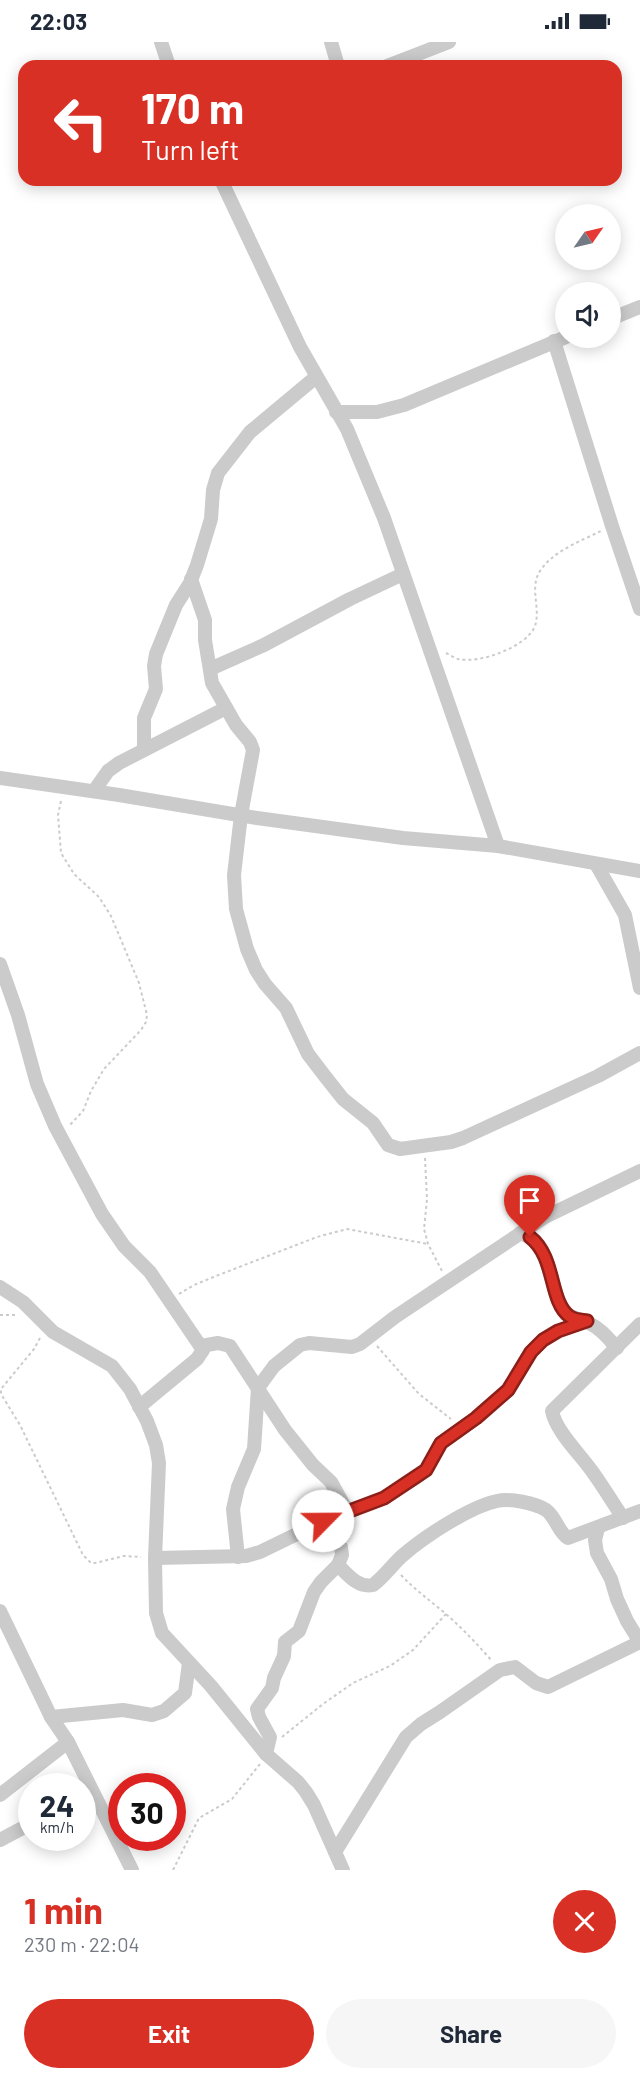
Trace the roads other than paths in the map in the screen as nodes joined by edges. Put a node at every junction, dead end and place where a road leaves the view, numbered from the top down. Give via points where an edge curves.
1 (161, 42) edge
2 (331, 42) edge
3 (449, 42) edge
4 (167, 60) edge
5 (336, 60) edge
6 (402, 60) edge
7 (225, 186) edge
8 (640, 307) edge
9 (621, 315) edge
10 (555, 341) edge
11 (563, 348) edge
12 (316, 377) junction
13 (336, 412) junction
14 (403, 574) junction
15 (191, 579) junction
16 (640, 609) edge
17 (210, 669) junction
18 (226, 708) junction
19 (144, 748) junction
20 (0, 778) edge
21 (94, 791) junction
22 (241, 815) junction
23 (498, 846) junction
24 (596, 864) junction
25 (640, 871) edge
26 (0, 964) edge
27 (640, 988) edge
28 (640, 1053) edge
29 (640, 1171) edge
30 (520, 1233) junction
31 (0, 1287) edge
32 (587, 1321) junction
33 (640, 1324) edge
34 (201, 1346) junction
35 (617, 1348) junction
36 (258, 1388) junction
37 (140, 1407) junction
38 (347, 1511) junction
39 (640, 1511) edge
40 (623, 1518) junction
41 (323, 1521) junction
42 (598, 1528) junction
43 (238, 1557) junction
44 (155, 1558) junction
45 (338, 1565) junction
46 (0, 1611) edge
47 (640, 1642) edge
48 (189, 1663) junction
49 (51, 1717) junction
50 (68, 1742) junction
51 (267, 1751) junction
52 (81, 1773) edge
53 (0, 1795) edge
54 (96, 1805) edge
55 (18, 1830) edge
56 (0, 1840) edge
57 (335, 1852) junction
58 (132, 1870) edge
59 (343, 1870) edge

1 - 4 street
2 - 5 street
3 - 6 street
7 - 12 street
8 - 9 street
10 - 13 street via 404,405 377,412
11 - 16 street via 612,526
12 - 13 street
12 - 15 street via 250,432 218,473 211,519
13 - 14 street via 347,429 384,518
14 - 17 street
14 - 23 street
15 - 17 street via 205,620 204,640
15 - 19 street via 156,654 156,689 143,724
17 - 18 street via 212,683
18 - 19 street
18 - 22 street via 253,750
19 - 21 street via 108,771
20 - 21 street
21 - 22 street
22 - 23 street via 403,838
22 - 28 street via 234,898 256,970 286,1008 308,1054 343,1099 369,1119 391,1148 463,1138
23 - 24 street
24 - 25 street
24 - 27 street via 625,915
26 - 34 street via 37,1084 60,1135 118,1238 150,1272
29 - 30 street
30 - 32 street via 537,1244 551,1269 557,1299 566,1313
30 - 36 street via 352,1347 300,1344 274,1365
31 - 37 street via 24,1302 53,1332 112,1366
32 - 35 street
32 - 38 street via 543,1340 508,1390 441,1443 426,1470 384,1498
33 - 35 street
34 - 36 street via 230,1346
34 - 37 street via 203,1350 197,1359
35 - 40 street via 552,1414
36 - 38 street via 302,1453 332,1482
36 - 43 street via 254,1449 233,1509
37 - 44 street via 159,1463
38 - 41 street
39 - 40 street
40 - 42 street
41 - 43 street via 260,1552
41 - 45 street via 341,1547
42 - 45 street via 566,1538 548,1511 499,1500 450,1522 370,1586 355,1582
42 - 47 street via 597,1553
43 - 44 street
44 - 48 street via 160,1626 166,1639
45 - 51 street via 314,1592 299,1631 285,1642 272,1688 257,1709 270,1737
46 - 49 street
47 - 57 street via 548,1687 515,1667 500,1670 420,1724 406,1737
48 - 49 street via 185,1693 164,1711 146,1715 123,1710
48 - 51 street
49 - 50 street
50 - 52 street
50 - 53 street
51 - 57 street via 306,1792
54 - 58 street
55 - 56 street
57 - 59 street

